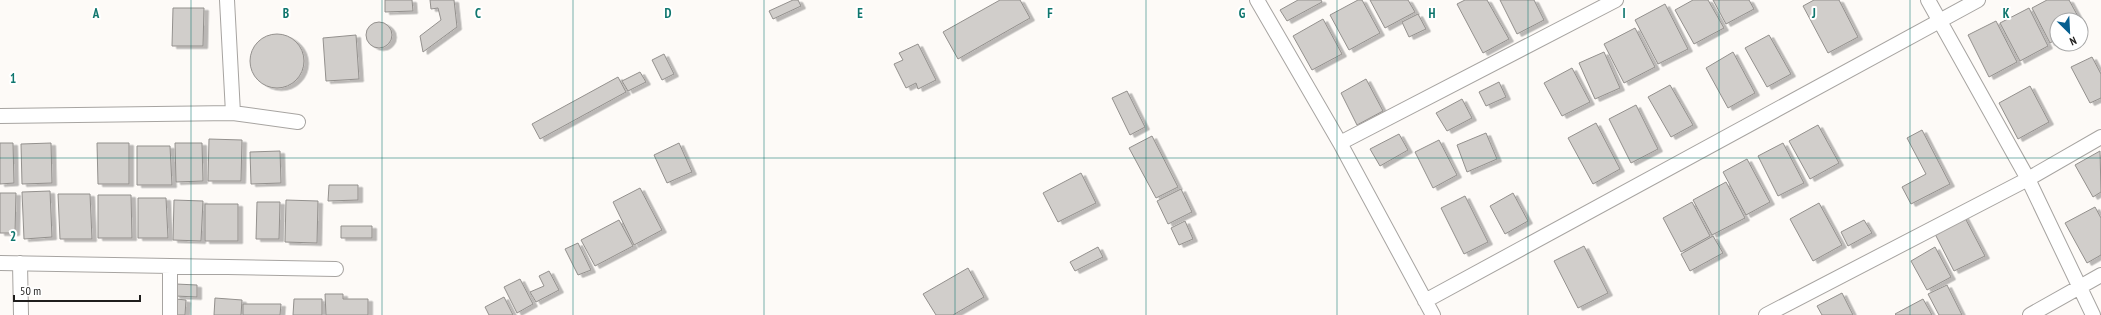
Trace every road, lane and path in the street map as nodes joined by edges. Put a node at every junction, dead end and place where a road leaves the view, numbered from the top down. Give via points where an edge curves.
1 (227, 0) edge
2 (1258, 0) edge
3 (1616, 0) edge
4 (1928, 0) edge
5 (1978, 0) edge
6 (1940, 21) junction
7 (233, 113) junction
8 (0, 116) edge
9 (298, 122) dead end
10 (2101, 137) edge
11 (1340, 142) junction
12 (2028, 179) junction
13 (0, 263) edge
14 (20, 263) junction
15 (170, 267) junction
16 (336, 269) dead end
17 (2101, 275) edge
18 (2078, 288) junction
19 (1425, 301) junction
20 (22, 315) edge
21 (170, 315) edge
22 (1433, 315) edge
23 (1766, 315) edge
24 (2030, 315) edge
25 (2092, 315) edge

1 - 7 street
2 - 11 street
3 - 11 street
4 - 6 street
5 - 6 street
6 - 12 street
6 - 19 street
7 - 8 street
7 - 9 street
10 - 12 street
11 - 19 street
12 - 18 street
12 - 23 street
13 - 14 street
14 - 15 street
14 - 20 street
15 - 16 street
15 - 21 street
17 - 18 street
18 - 24 street
18 - 25 street
19 - 22 street

